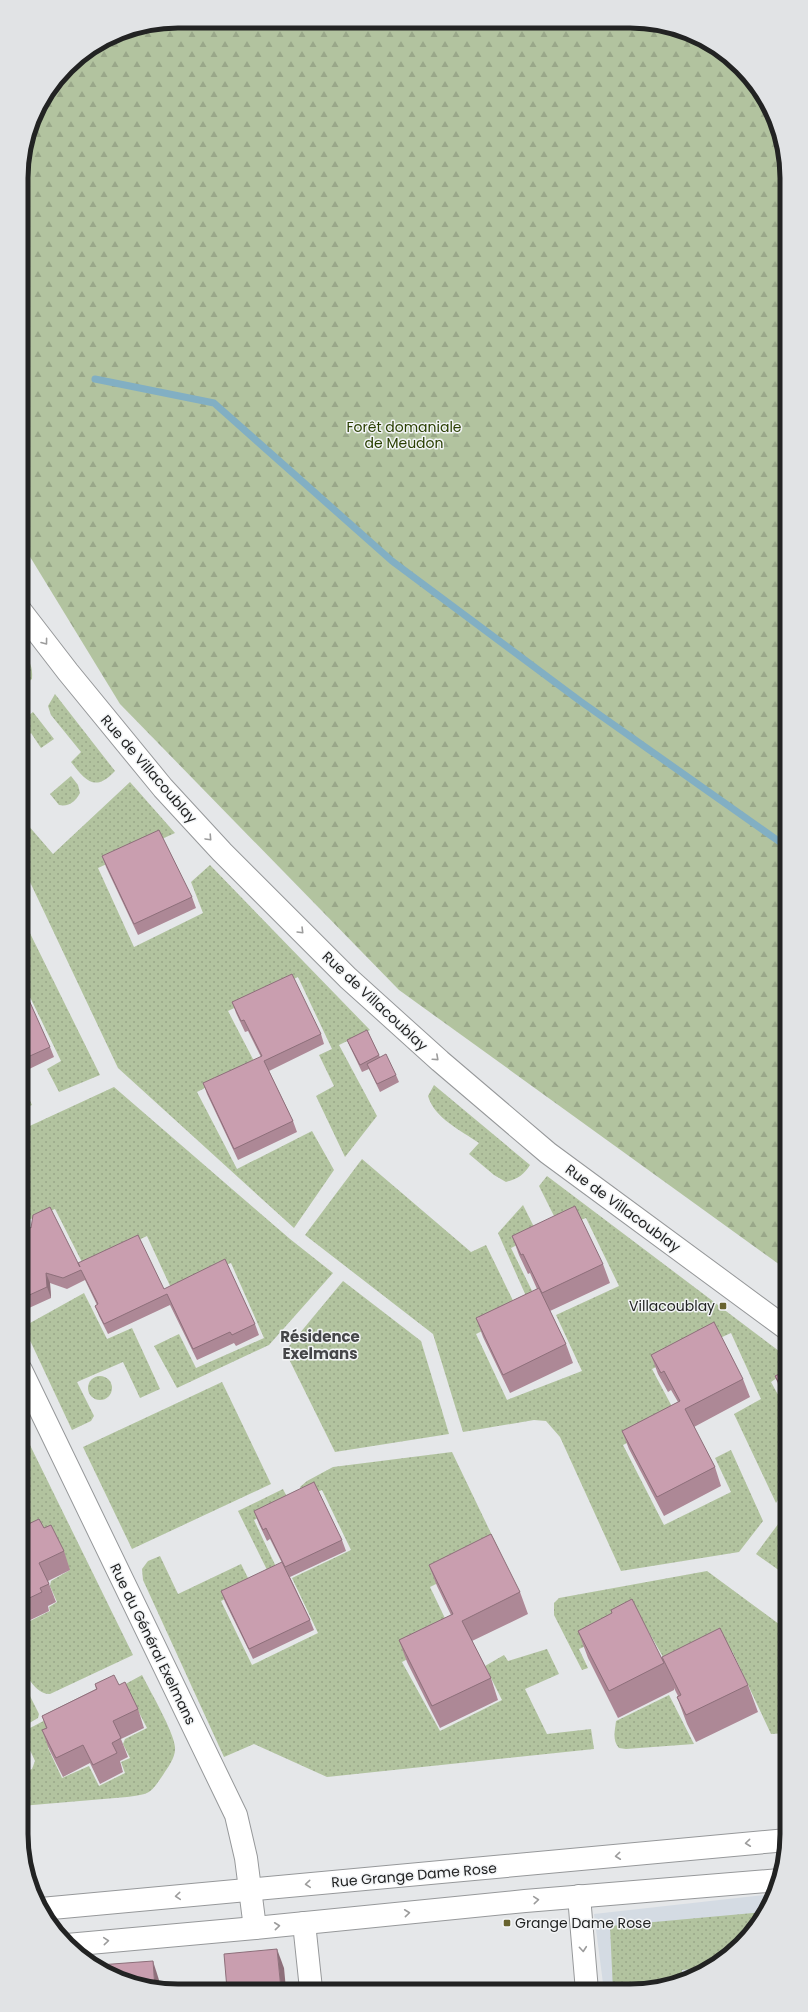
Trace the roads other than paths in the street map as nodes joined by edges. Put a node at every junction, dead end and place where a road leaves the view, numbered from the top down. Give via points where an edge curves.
1 (28, 620) edge
2 (780, 1324) edge
3 (28, 1384) edge
4 (780, 1841) edge
5 (772, 1881) edge
6 (251, 1889) junction
7 (579, 1896) junction
8 (48, 1909) edge
9 (304, 1923) junction
10 (255, 1928) junction
11 (80, 1948) edge
12 (311, 1984) edge
13 (586, 1984) edge

1 -> 2 street, Rue de Villacoublay via 163,788 222,852 348,978 440,1062 548,1153
3 - 6 street, Rue du Général Exelmans via 236,1815
4 -> 6 street, Rue Grange Dame Rose
5 - 7 street
6 -> 8 street, Rue Grange Dame Rose
6 - 10 street, Rue du Général Exelmans
9 -> 7 street
7 -> 13 street
10 -> 9 street
9 - 12 street
11 -> 10 street

